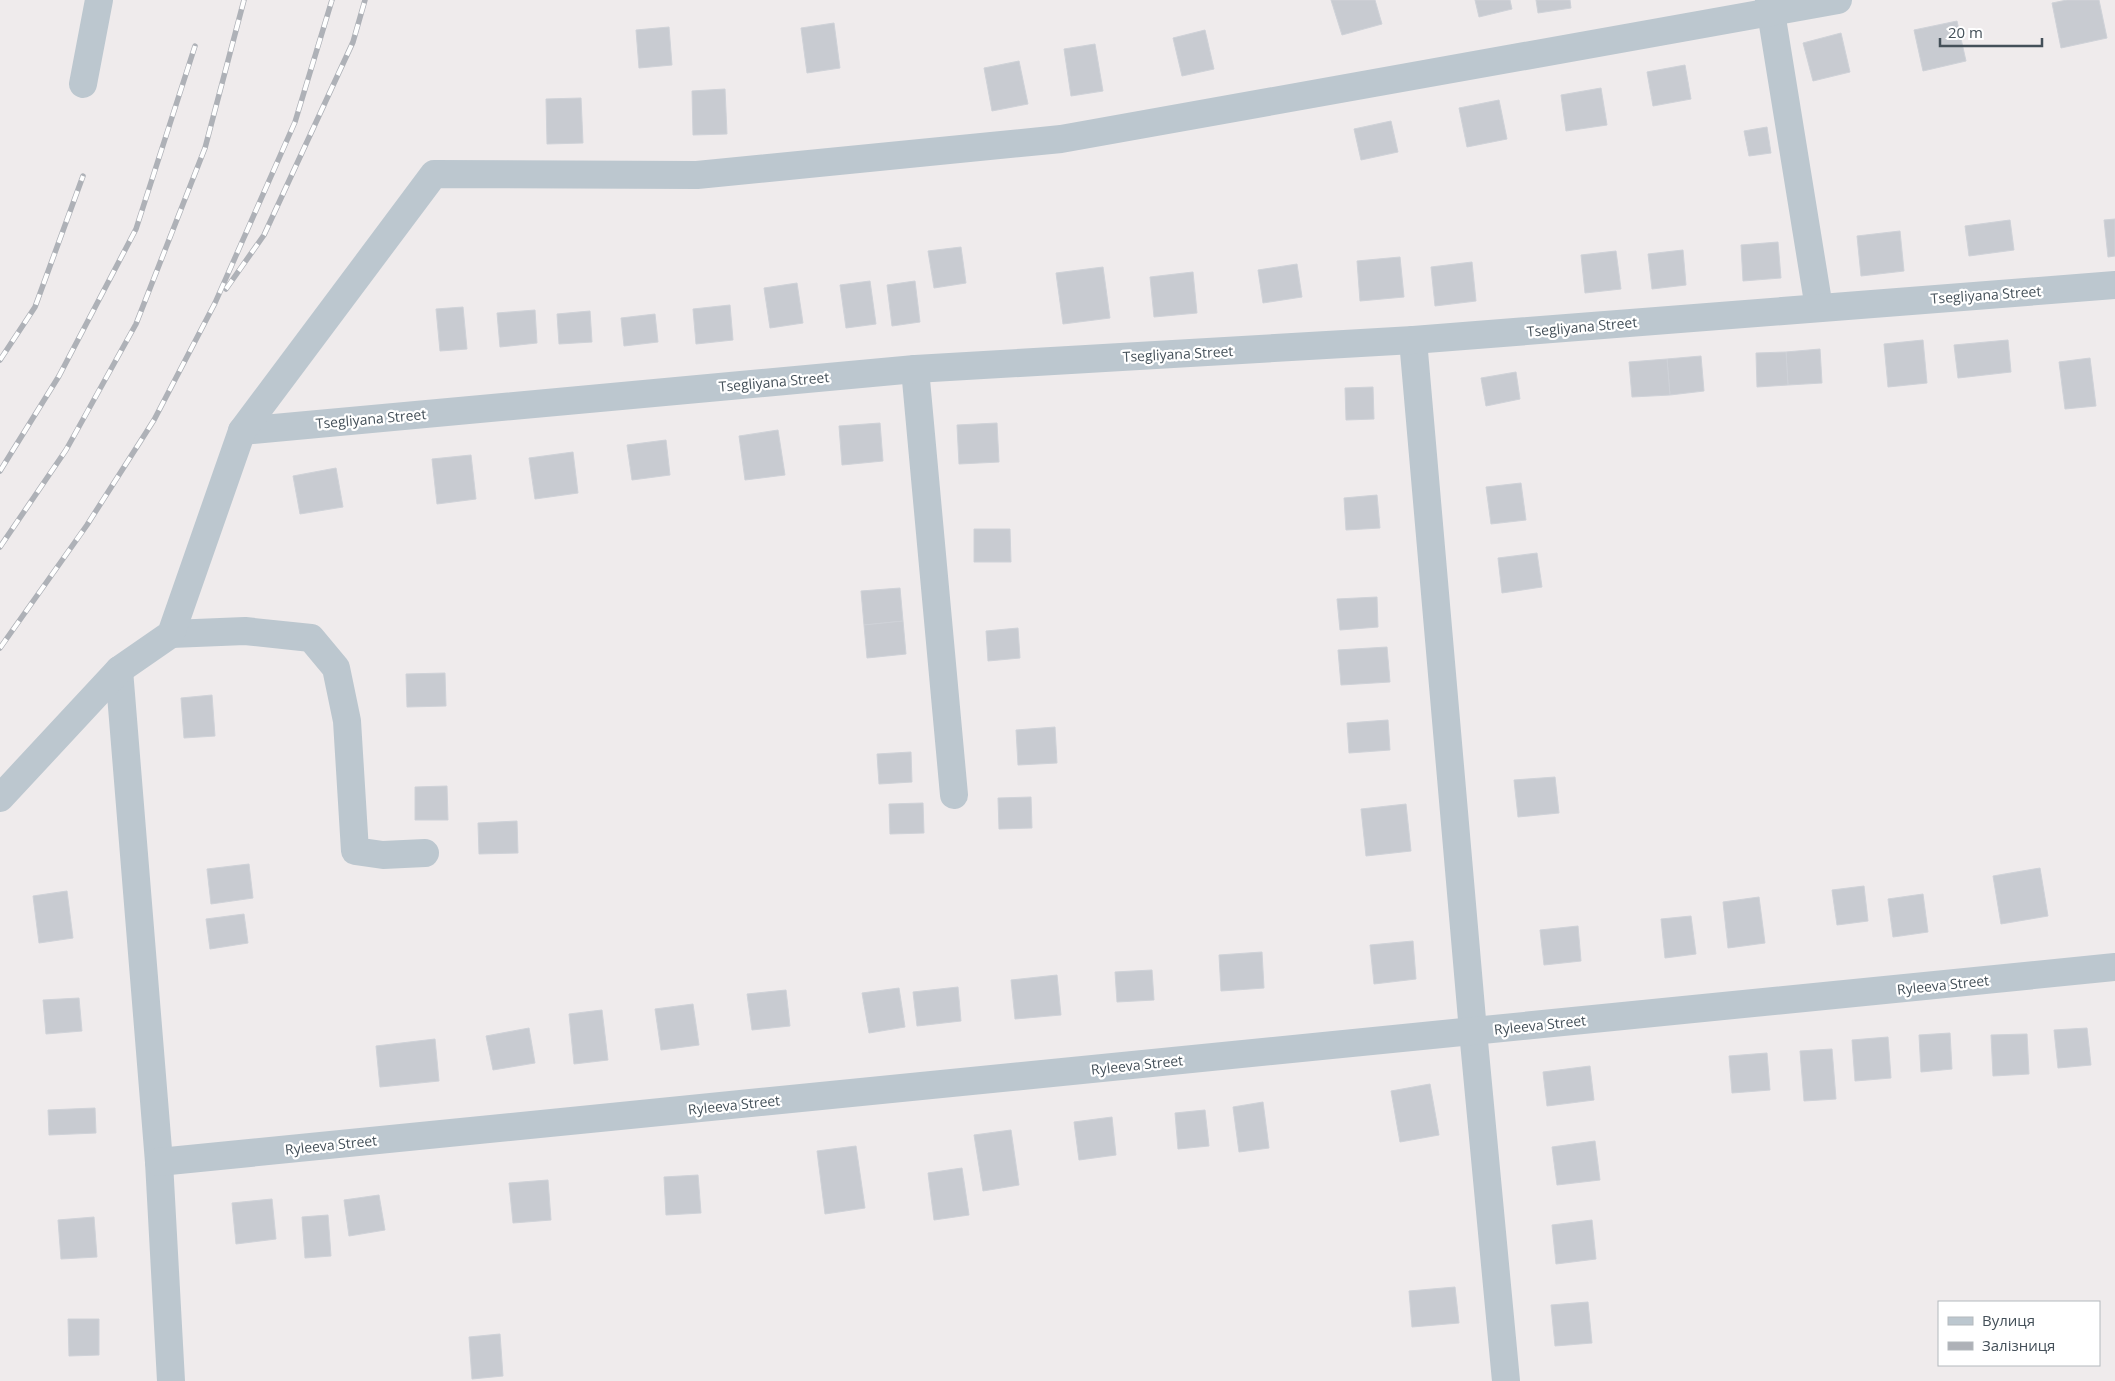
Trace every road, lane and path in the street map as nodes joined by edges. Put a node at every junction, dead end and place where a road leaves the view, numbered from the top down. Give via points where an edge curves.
1 (99, 0) edge
2 (1838, 0) edge
3 (1770, 6) edge
4 (83, 84) dead end
5 (2115, 285) edge
6 (1819, 308) junction
7 (1413, 340) junction
8 (915, 370) junction
9 (242, 430) junction
10 (171, 634) junction
11 (119, 670) junction
12 (954, 795) dead end
13 (0, 798) edge
14 (425, 853) dead end
15 (2115, 968) edge
16 (1473, 1031) junction
17 (159, 1162) junction
18 (172, 1381) edge
19 (1506, 1381) edge

1 - 4 street
2 - 3 street
3 - 6 street
3 - 9 street via 1061,139 697,175 434,174
5 - 6 street, Tsegliyana Street
6 - 7 street, Tsegliyana Street
7 - 8 street, Tsegliyana Street
7 - 16 street
8 - 9 street, Tsegliyana Street
8 - 12 street
9 - 10 street
10 - 11 street
10 - 14 street via 245,630 311,638 336,668 345,712 355,850 383,855
11 - 13 street
11 - 17 street
15 - 16 street, Ryleeva Street
16 - 17 street, Ryleeva Street
16 - 19 street
17 - 18 street

